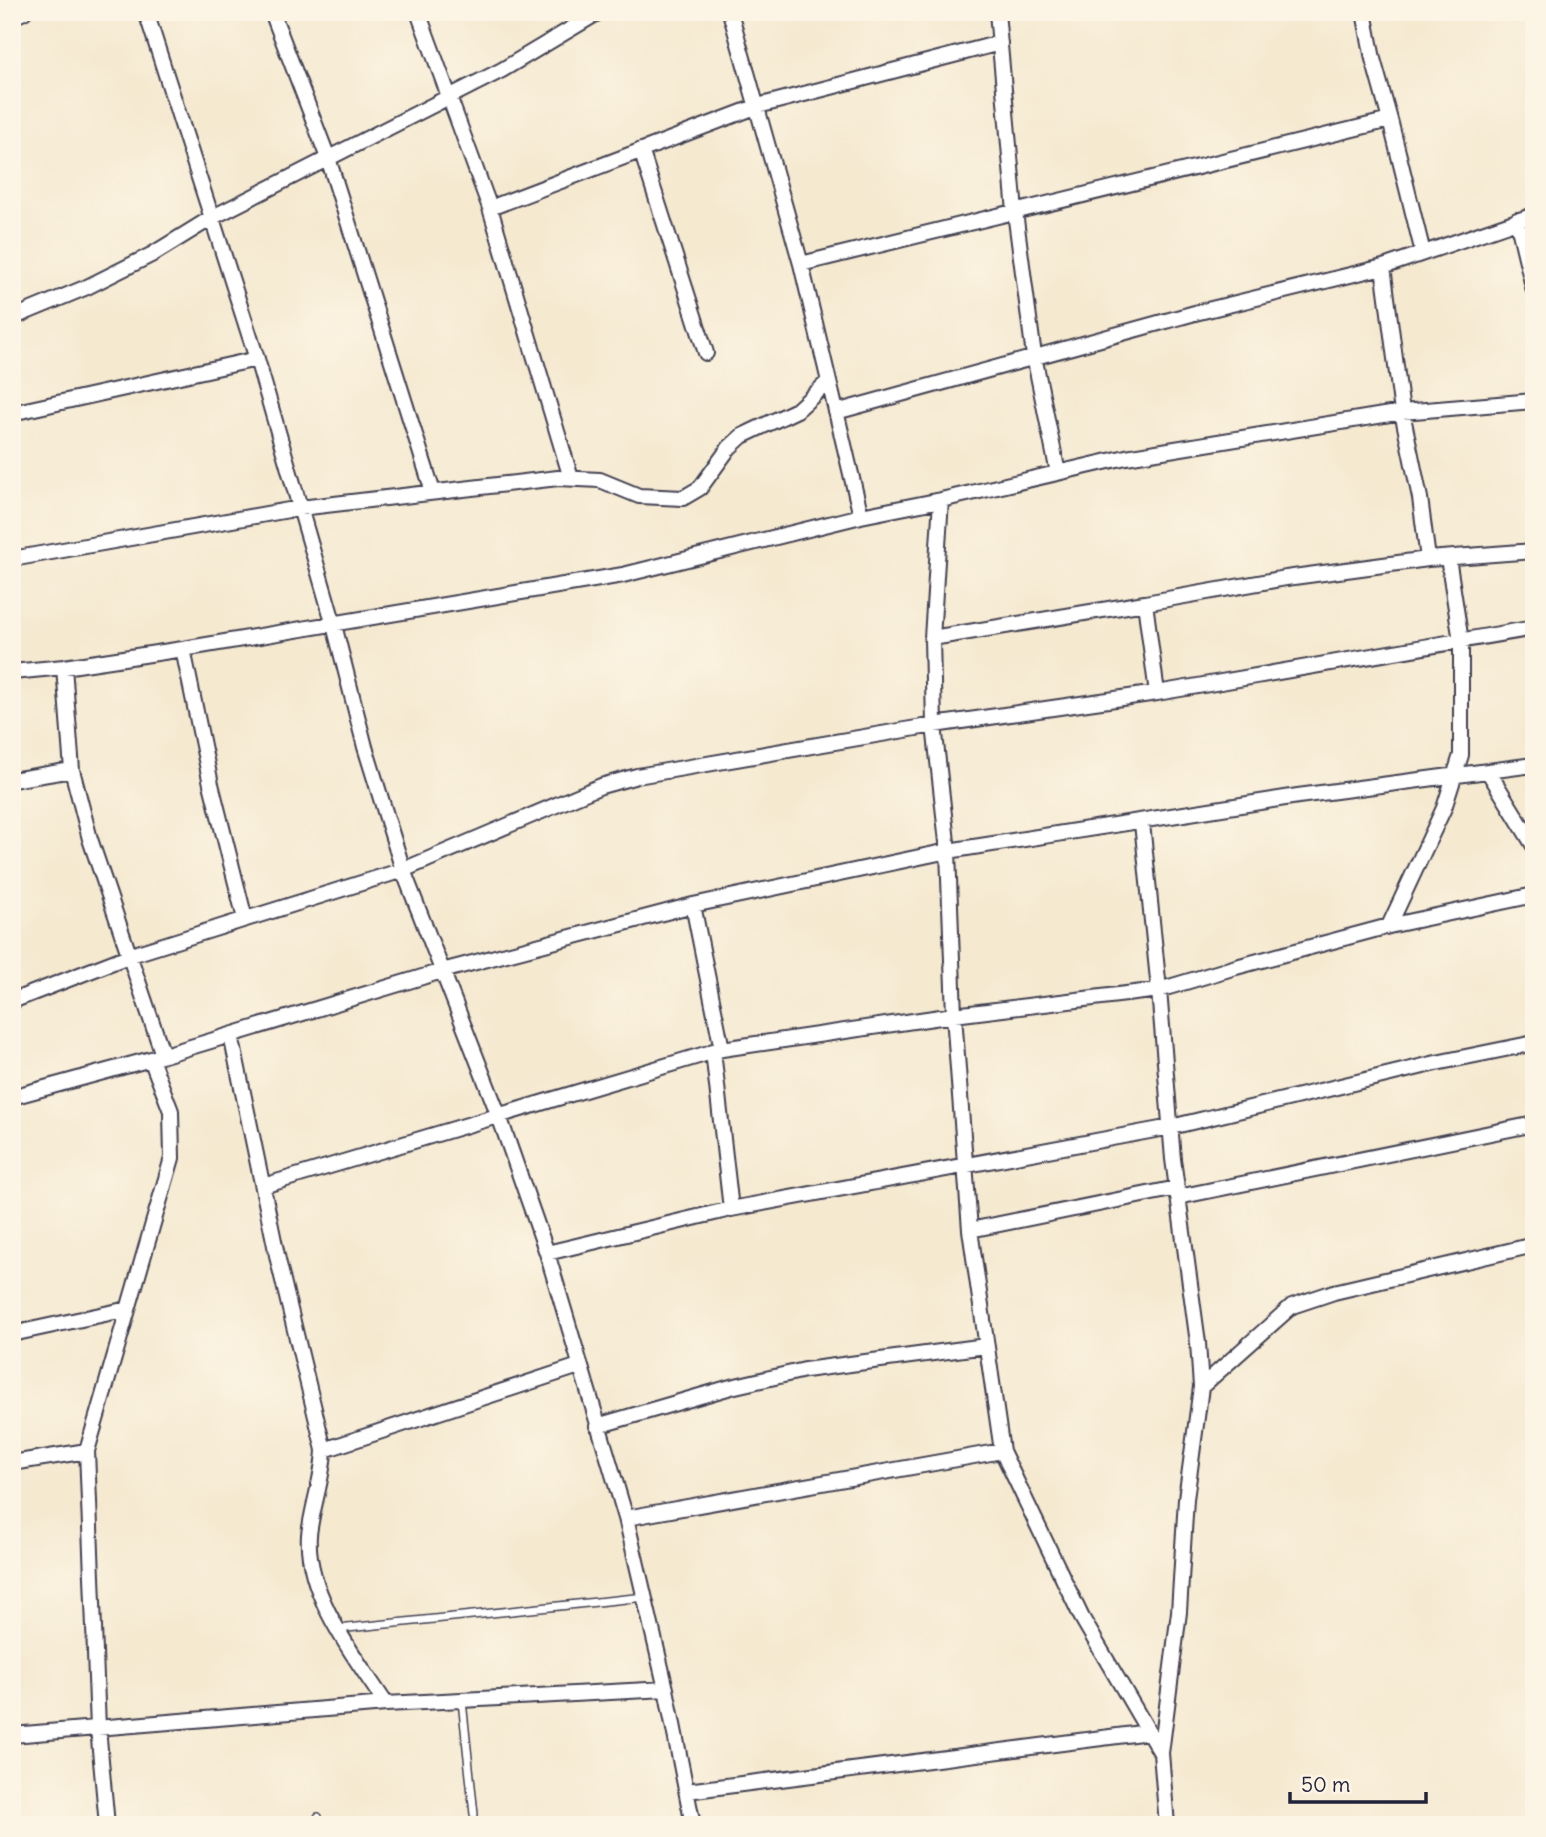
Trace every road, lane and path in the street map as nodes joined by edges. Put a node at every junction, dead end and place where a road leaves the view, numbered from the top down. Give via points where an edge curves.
1 (24, 12) edge
2 (146, 12) edge
3 (272, 12) edge
4 (418, 12) edge
5 (599, 12) edge
6 (730, 12) edge
7 (997, 12) edge
8 (1364, 12) edge
9 (12, 17) edge
10 (1000, 43) junction
11 (449, 96) junction
12 (758, 106) junction
13 (1390, 120) junction
14 (641, 150) junction
15 (328, 158) junction
16 (490, 208) junction
17 (1015, 212) junction
18 (1534, 215) edge
19 (213, 217) junction
20 (1517, 220) junction
21 (1423, 254) junction
22 (801, 264) junction
23 (1383, 267) junction
24 (1534, 291) edge
25 (12, 318) edge
26 (706, 353) dead end
27 (1034, 356) junction
28 (257, 359) junction
29 (828, 382) junction
30 (1534, 401) edge
31 (836, 412) junction
32 (1402, 412) junction
33 (12, 413) edge
34 (1058, 473) junction
35 (571, 478) junction
36 (433, 492) junction
37 (941, 500) junction
38 (300, 508) junction
39 (861, 516) junction
40 (1534, 551) edge
41 (1448, 558) junction
42 (12, 559) edge
43 (1428, 559) junction
44 (1145, 603) junction
45 (334, 625) junction
46 (1534, 628) edge
47 (932, 638) junction
48 (1461, 641) junction
49 (183, 649) junction
50 (64, 667) junction
51 (12, 672) edge
52 (1157, 693) junction
53 (934, 725) junction
54 (1534, 765) edge
55 (72, 770) junction
56 (1488, 771) junction
57 (1455, 776) junction
58 (12, 780) edge
59 (1142, 823) junction
60 (1534, 846) edge
61 (948, 851) junction
62 (403, 870) junction
63 (1534, 895) edge
64 (693, 905) junction
65 (245, 919) junction
66 (1389, 926) junction
67 (131, 955) junction
68 (442, 971) junction
69 (1159, 990) junction
70 (12, 1001) edge
71 (954, 1015) junction
72 (231, 1035) junction
73 (1534, 1043) edge
74 (718, 1050) junction
75 (157, 1057) junction
76 (12, 1097) edge
77 (499, 1116) junction
78 (1534, 1124) edge
79 (1171, 1127) junction
80 (966, 1165) junction
81 (263, 1186) junction
82 (1177, 1193) junction
83 (731, 1209) junction
84 (970, 1230) junction
85 (1534, 1245) edge
86 (547, 1253) junction
87 (128, 1309) junction
88 (12, 1334) edge
89 (986, 1346) junction
90 (579, 1366) junction
91 (1201, 1387) junction
92 (597, 1426) junction
93 (324, 1450) junction
94 (87, 1451) junction
95 (1002, 1451) junction
96 (12, 1463) edge
97 (626, 1518) junction
98 (645, 1597) junction
99 (337, 1629) junction
100 (666, 1689) junction
101 (462, 1700) junction
102 (386, 1704) junction
103 (99, 1728) junction
104 (1149, 1732) junction
105 (12, 1735) edge
106 (1161, 1753) junction
107 (687, 1791) junction
108 (474, 1814) dead end
109 (107, 1825) edge
110 (693, 1825) edge
111 (1167, 1825) edge

1 - 9 street
2 - 19 street
3 - 15 street
4 - 11 street
5 - 11 street
6 - 12 street
7 - 10 street
8 - 13 street
10 - 12 street
10 - 17 street
11 - 15 street
11 - 16 street
12 - 14 street
12 - 22 street
13 - 17 street
13 - 21 street
14 - 16 street
14 - 26 street
15 - 19 street
15 - 36 street
16 - 35 street
17 - 22 street
17 - 27 street
18 - 20 street
19 - 25 street via 142,260
19 - 28 street
20 - 21 street
20 - 24 street
21 - 23 street
22 - 29 street
23 - 27 street
23 - 32 street
27 - 31 street
27 - 34 street
28 - 33 street
28 - 38 street
29 - 31 street
29 - 35 street via 797,410 742,436 700,488 683,498 639,496 600,480
30 - 32 street
31 - 39 street
32 - 34 street via 1126,457
32 - 43 street
34 - 37 street
35 - 36 street
36 - 38 street
37 - 39 street
37 - 47 street
38 - 42 street
38 - 45 street
39 - 45 street via 623,575
40 - 41 street
41 - 43 street
41 - 48 street
43 - 44 street
44 - 47 street
44 - 52 street
45 - 49 street
45 - 62 street
46 - 48 street
47 - 53 street
48 - 52 street
48 - 57 street via 1461,755
49 - 50 street
49 - 65 street
50 - 51 street
50 - 55 street
52 - 53 street
53 - 61 street
53 - 62 street via 637,776 601,786
54 - 56 street
55 - 58 street
55 - 67 street via 90,839
56 - 57 street
56 - 60 street
57 - 59 street via 1298,796
57 - 66 street
59 - 61 street
59 - 69 street
61 - 64 street
61 - 71 street
62 - 65 street
62 - 68 street
63 - 66 street
64 - 68 street
64 - 74 street
65 - 67 street
66 - 69 street
67 - 70 street
67 - 75 street
68 - 72 street
68 - 77 street
69 - 71 street
69 - 79 street
71 - 74 street
71 - 80 street
72 - 75 street
72 - 81 street
73 - 79 street
74 - 77 street
74 - 83 street
75 - 76 street
75 - 87 street via 171,1111 172,1158
77 - 81 street
77 - 86 street
78 - 82 street
79 - 80 street
79 - 82 street
80 - 83 street
80 - 84 street
81 - 93 street
82 - 84 street
82 - 91 street
83 - 86 street
84 - 89 street
85 - 91 street via 1292,1306
86 - 90 street
87 - 88 street
87 - 94 street
89 - 92 street via 805,1370
89 - 95 street
90 - 92 street
90 - 93 street
91 - 106 street
92 - 97 street
93 - 99 street via 309,1537 311,1566
94 - 96 street
94 - 103 street
95 - 97 street
95 - 104 street via 1082,1618
97 - 98 street
98 - 99 lane
98 - 100 street
99 - 102 street
100 - 101 street
100 - 107 street
101 - 102 street
101 - 108 lane
102 - 103 street
103 - 105 street
103 - 109 street
104 - 106 street
104 - 107 street
106 - 111 street
107 - 110 street

